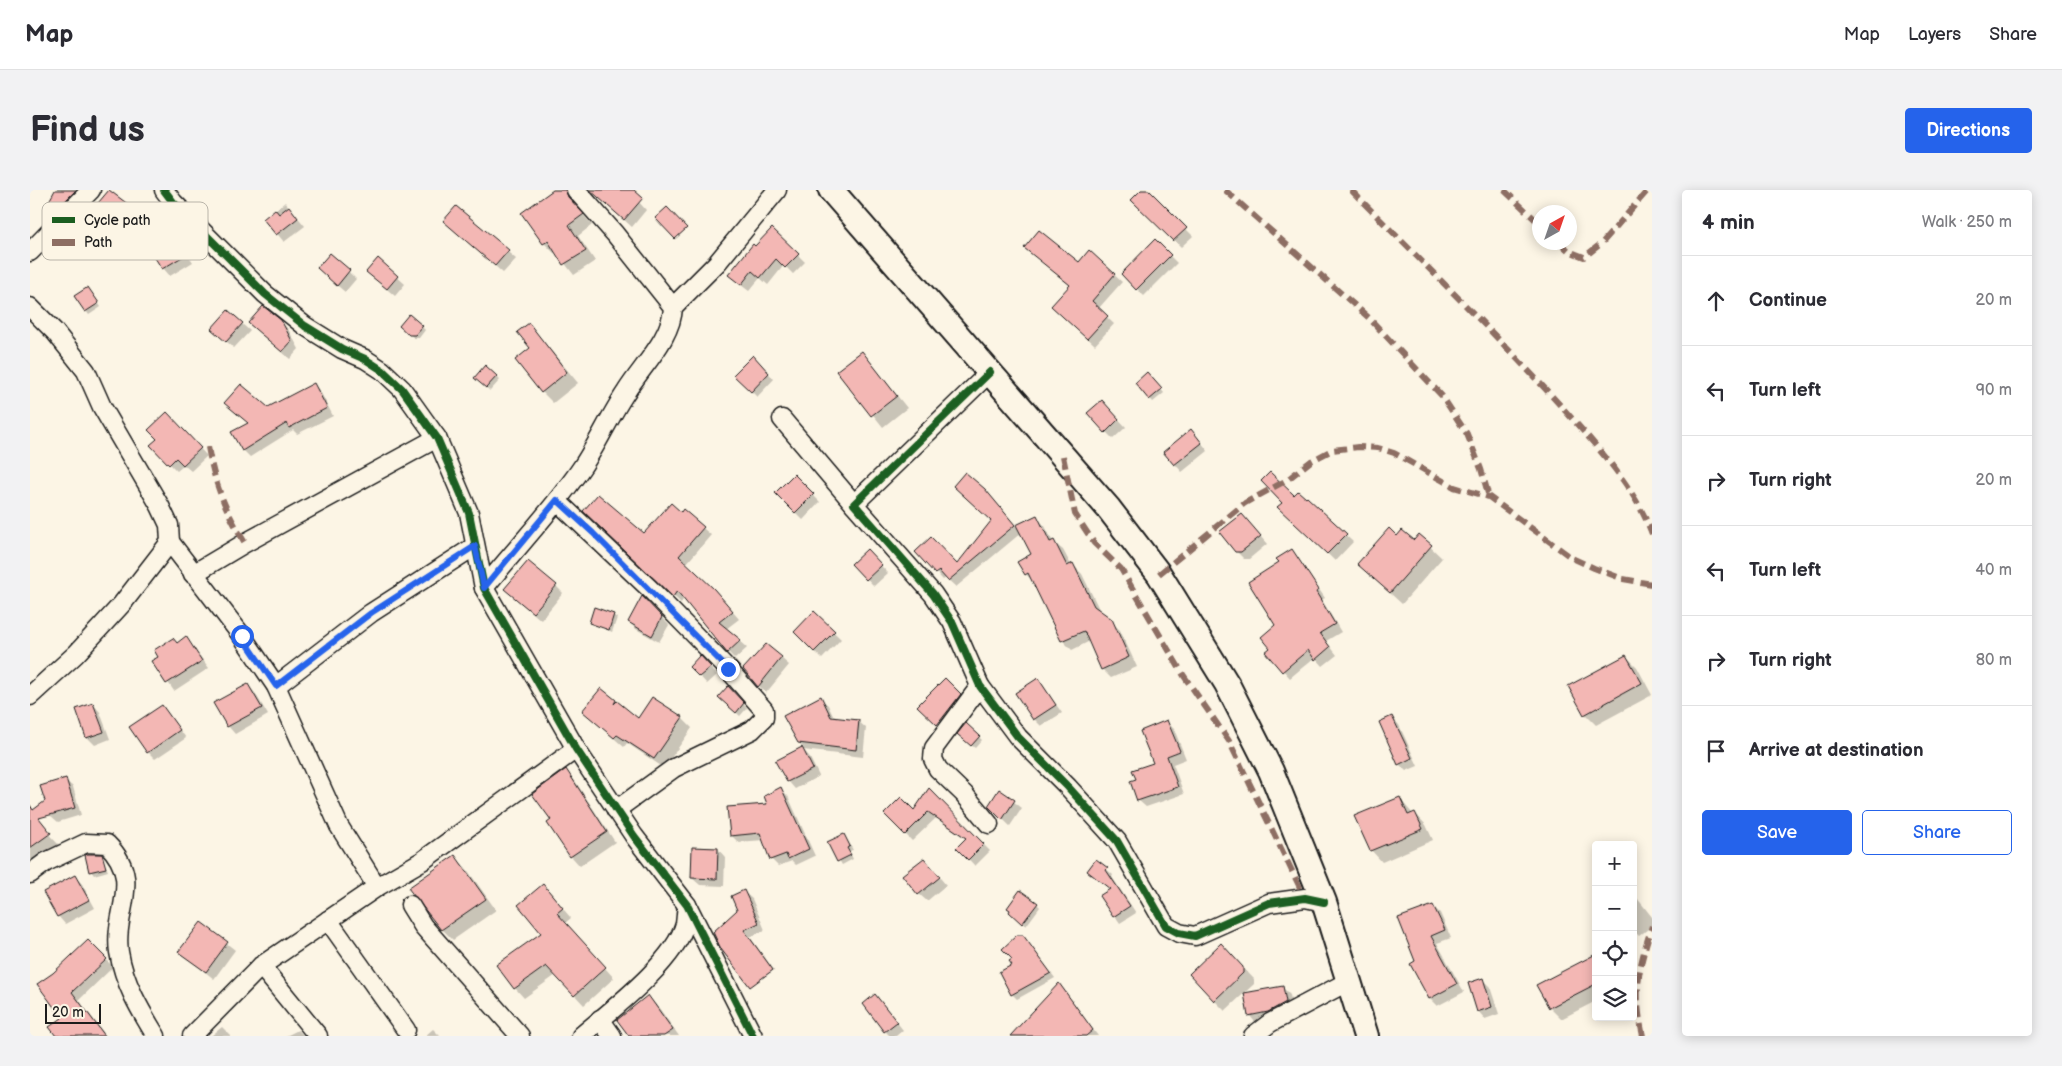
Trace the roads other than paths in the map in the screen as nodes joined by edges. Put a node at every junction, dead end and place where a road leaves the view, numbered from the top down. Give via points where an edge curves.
1 (91, 190) edge
2 (164, 190) edge
3 (576, 190) edge
4 (777, 190) edge
5 (831, 190) edge
6 (79, 202) edge
7 (173, 202) edge
8 (208, 237) edge
9 (42, 240) edge
10 (30, 252) edge
11 (30, 307) edge
12 (673, 307) junction
13 (990, 372) junction
14 (782, 419) dead end
15 (438, 438) junction
16 (557, 500) junction
17 (854, 504) junction
18 (170, 542) junction
19 (475, 546) junction
20 (193, 574) junction
21 (484, 588) junction
22 (276, 686) junction
23 (980, 686) junction
24 (30, 696) edge
25 (576, 749) junction
26 (616, 810) junction
27 (989, 824) dead end
28 (30, 874) edge
29 (377, 887) junction
30 (1324, 902) junction
31 (410, 905) dead end
32 (687, 905) junction
33 (328, 920) junction
34 (261, 966) junction
35 (1349, 981) junction
36 (600, 1019) junction
37 (406, 1030) dead end
38 (156, 1036) edge
39 (192, 1036) edge
40 (318, 1036) edge
41 (520, 1036) edge
42 (581, 1036) edge
43 (612, 1036) edge
44 (753, 1036) edge
45 (1253, 1036) edge
46 (1366, 1036) edge

1 - 6 street
2 - 7 street
3 - 12 street
4 - 12 street via 717,263
5 - 13 main road
8 - 15 street via 265,294 306,326 382,370 402,389
9 - 10 street
11 - 18 street via 86,371 102,407 169,524
12 - 16 street via 672,320 663,338
13 - 17 street
13 - 30 main road via 1109,509 1159,574 1227,684 1271,771
14 - 17 street
15 - 19 street via 469,513
15 - 20 street via 245,542
16 - 21 street
16 - 26 street via 663,602 764,710 764,718 752,730 674,768
17 - 23 street via 933,594 952,622
18 - 20 street
18 - 24 street via 122,604 76,654
19 - 21 street
19 - 22 street via 371,613
20 - 22 street
21 - 25 street
22 - 29 street via 339,826
23 - 27 street via 934,748 933,759 938,769
23 - 30 street via 1018,737 1117,841 1166,926 1195,936 1268,903 1305,898
25 - 26 street
25 - 29 street via 422,861
26 - 32 street
28 - 38 street via 46,862 86,843 107,844 119,856 127,881 119,951 124,973 140,1010
29 - 33 street
30 - 35 main road
31 - 41 street via 423,926
32 - 36 street via 685,925 654,971
32 - 44 street
33 - 34 street
33 - 37 street
34 - 39 street
34 - 40 street
35 - 45 street via 1270,1023
35 - 46 main road
36 - 42 street
36 - 43 street

